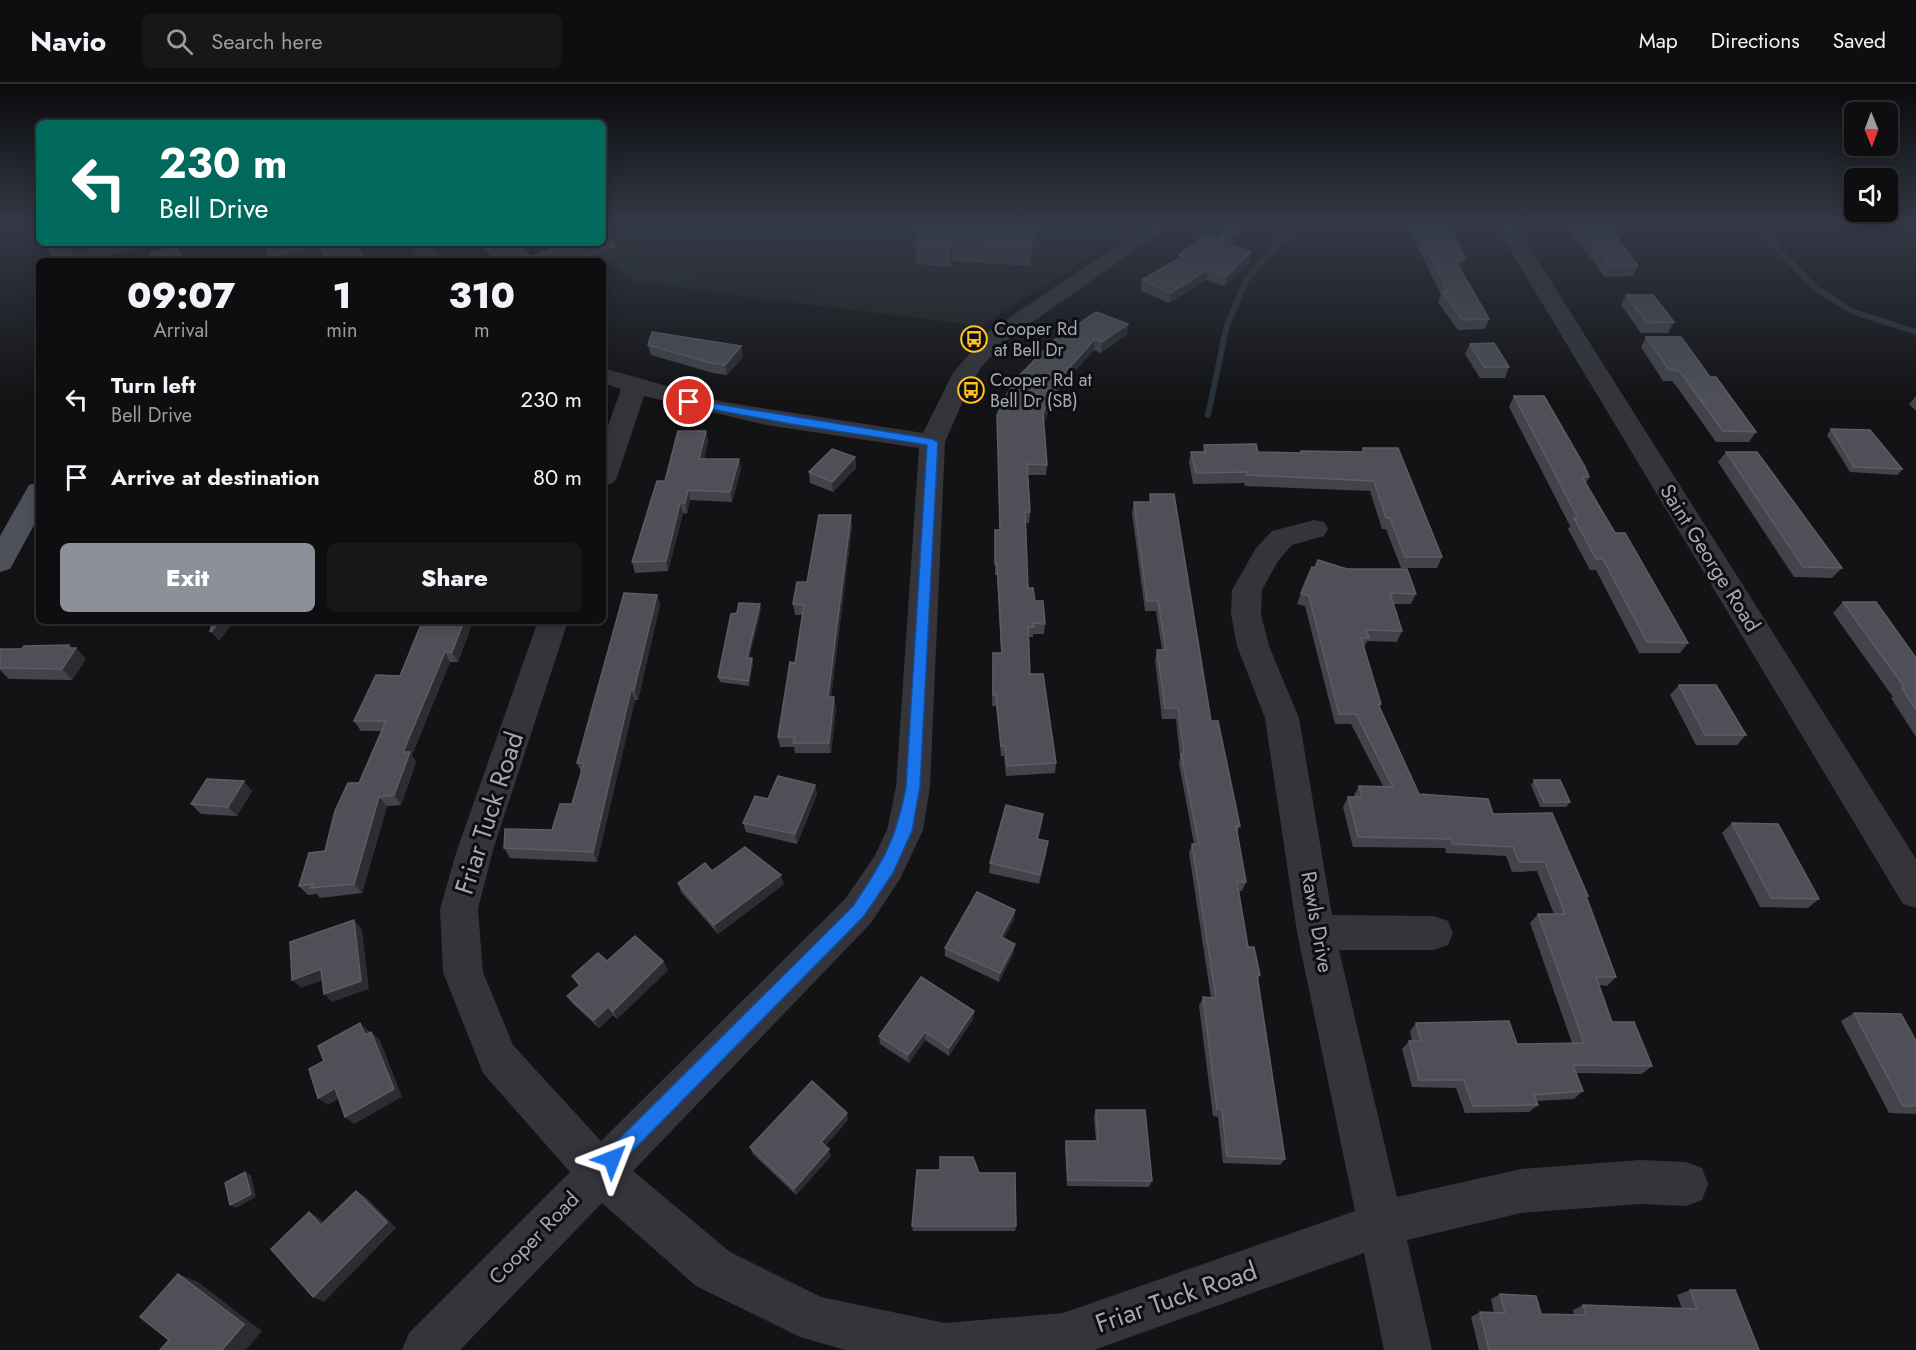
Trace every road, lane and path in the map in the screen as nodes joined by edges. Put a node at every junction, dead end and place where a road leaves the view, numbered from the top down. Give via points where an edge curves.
1 (1077, 282) edge
2 (1540, 282) edge
3 (606, 376) edge
4 (635, 387) junction
5 (932, 442) junction
6 (606, 469) edge
7 (36, 496) edge
8 (1314, 529) dead end
9 (0, 562) edge
10 (553, 624) edge
11 (1916, 892) edge
12 (1316, 932) junction
13 (1434, 933) dead end
14 (599, 1171) junction
15 (1686, 1184) dead end
16 (1382, 1224) junction
17 (426, 1350) edge
18 (1408, 1350) edge

1 - 5 street, Cooper Road via 978,353 960,376
2 - 11 street, Saint George Road
3 - 4 street
4 - 5 street via 689,402 780,419
4 - 6 street
5 - 14 street, Cooper Road via 913,787 904,831 887,868 858,911
7 - 9 main road
8 - 12 street, Rawls Drive via 1282,538 1266,555 1247,590 1246,614 1253,646 1282,718
10 - 14 street, Friar Tuck Road via 475,850 459,909 463,972 498,1059
12 - 13 street
12 - 16 street, Rawls Drive
14 - 16 street, Friar Tuck Road via 713,1269 817,1320 945,1347 1063,1337
14 - 17 street, Cooper Road
15 - 16 street, Friar Tuck Road via 1640,1182 1521,1191
16 - 18 street, Rawls Drive

